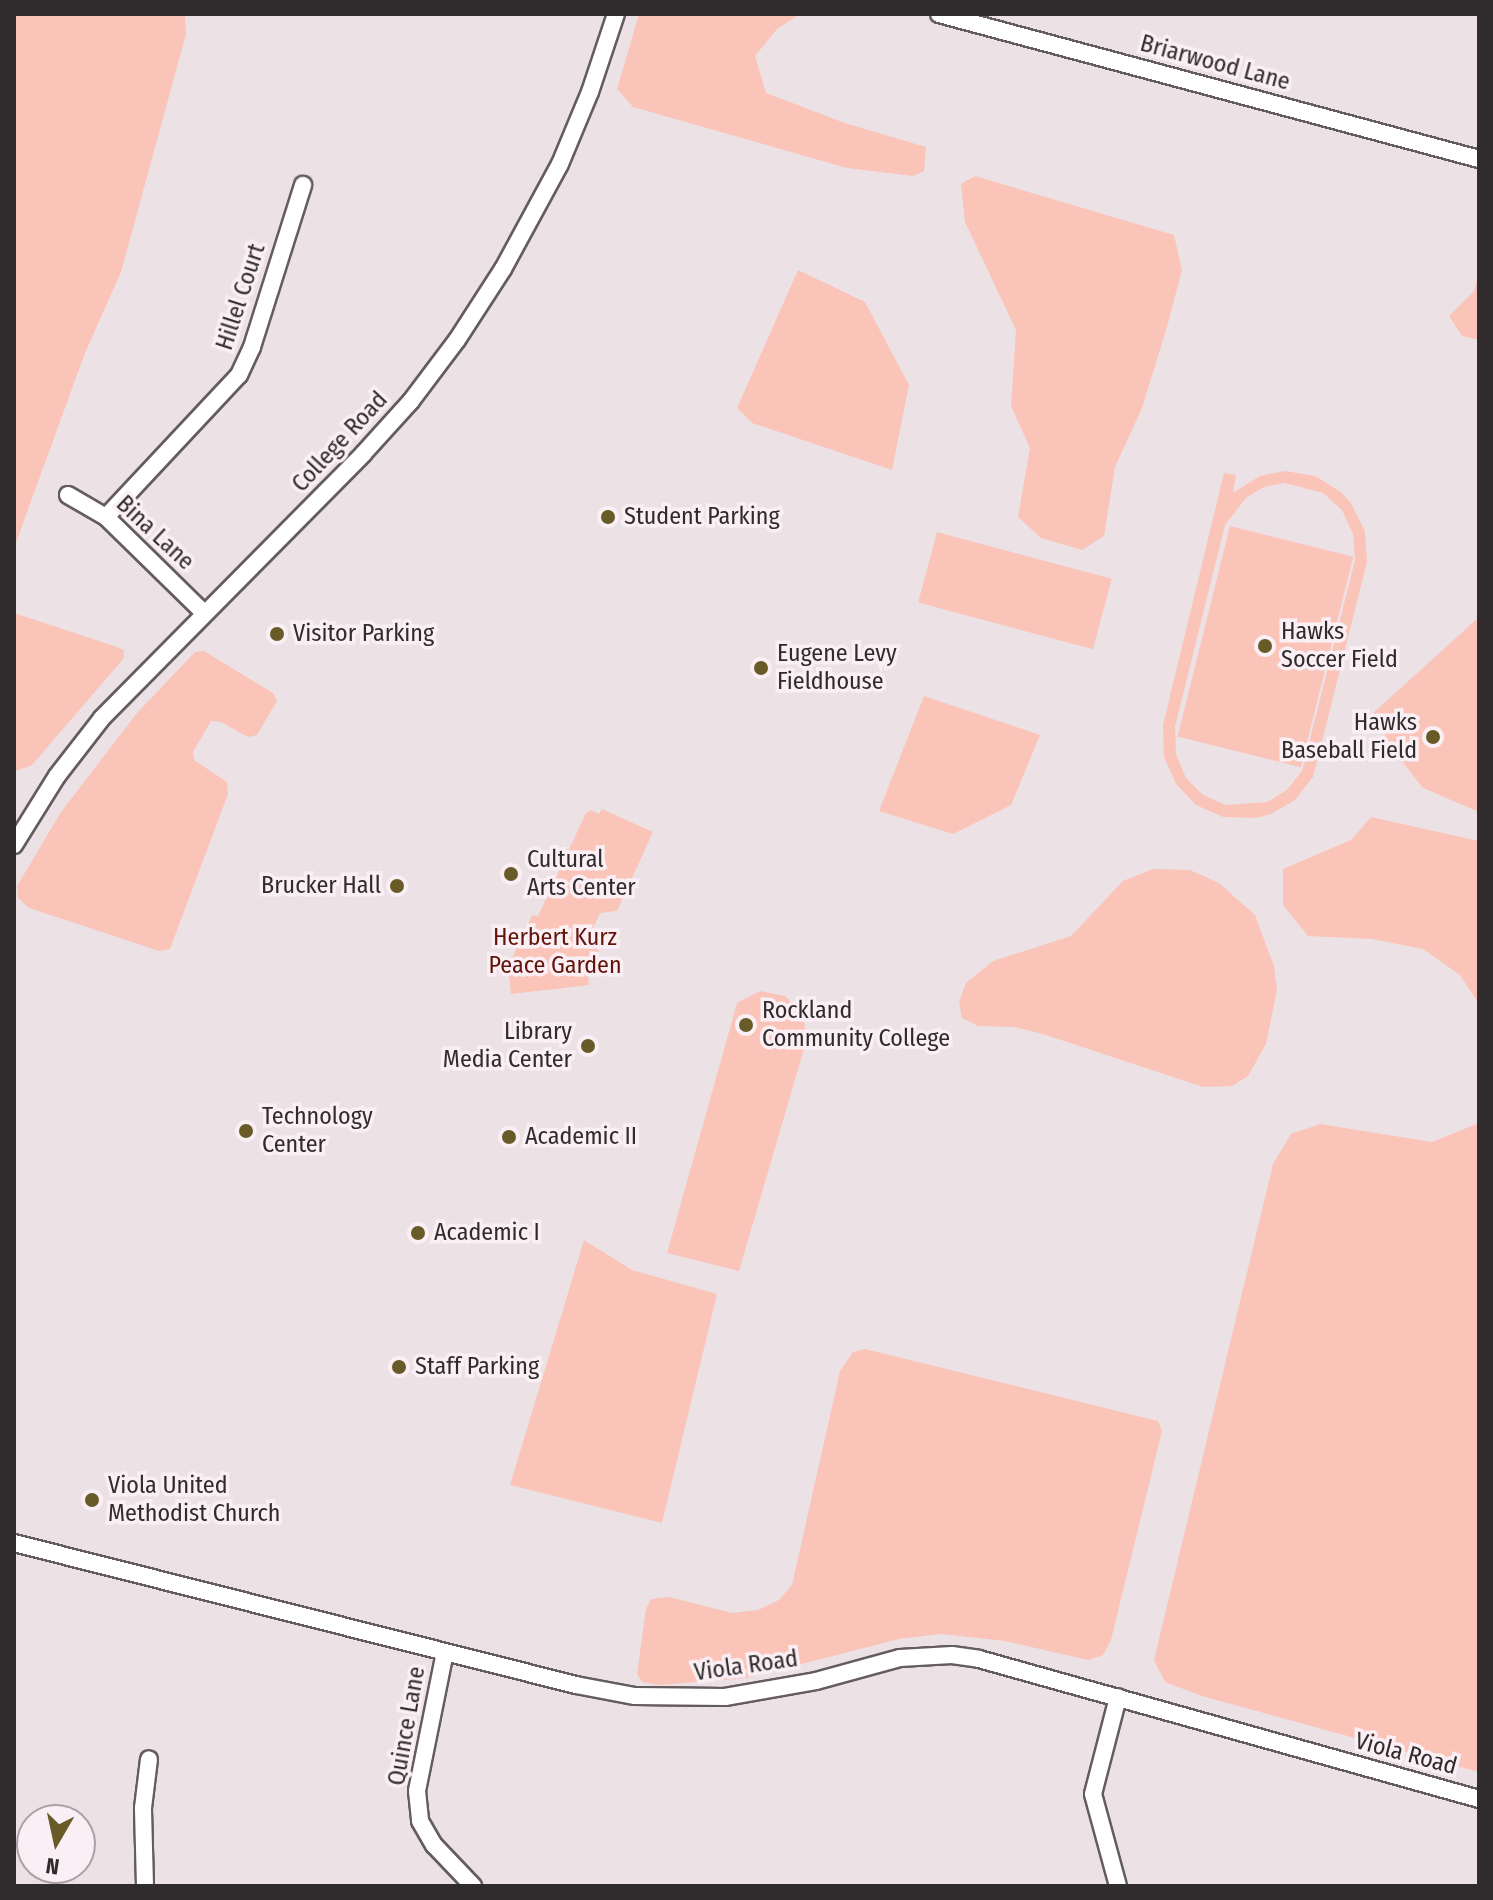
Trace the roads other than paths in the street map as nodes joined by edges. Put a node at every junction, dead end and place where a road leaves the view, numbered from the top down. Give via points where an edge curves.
1 (616, 14) edge
2 (939, 14) edge
3 (1479, 159) edge
4 (303, 185) dead end
5 (68, 495) dead end
6 (106, 517) junction
7 (204, 613) junction
8 (14, 845) edge
9 (14, 1543) edge
10 (445, 1652) junction
11 (1118, 1697) junction
12 (149, 1759) dead end
13 (1479, 1799) edge
14 (1114, 1885) edge
15 (145, 1886) edge
16 (473, 1886) edge

1 - 7 street, College Road via 554,175 457,340 363,454
2 - 3 street, Briarwood Lane
4 - 6 street, Hillel Court via 239,375
5 - 6 street, Bina Lane
6 - 7 street, Bina Lane
7 - 8 street, College Road via 102,718
9 - 10 street, Viola Road
10 - 11 street, Viola Road via 576,1685 663,1699 786,1688 927,1654 979,1659
10 - 16 street, Quince Lane via 417,1791 420,1821 434,1845
11 - 13 street, Viola Road
11 - 14 street via 1093,1794
12 - 15 street via 143,1808

